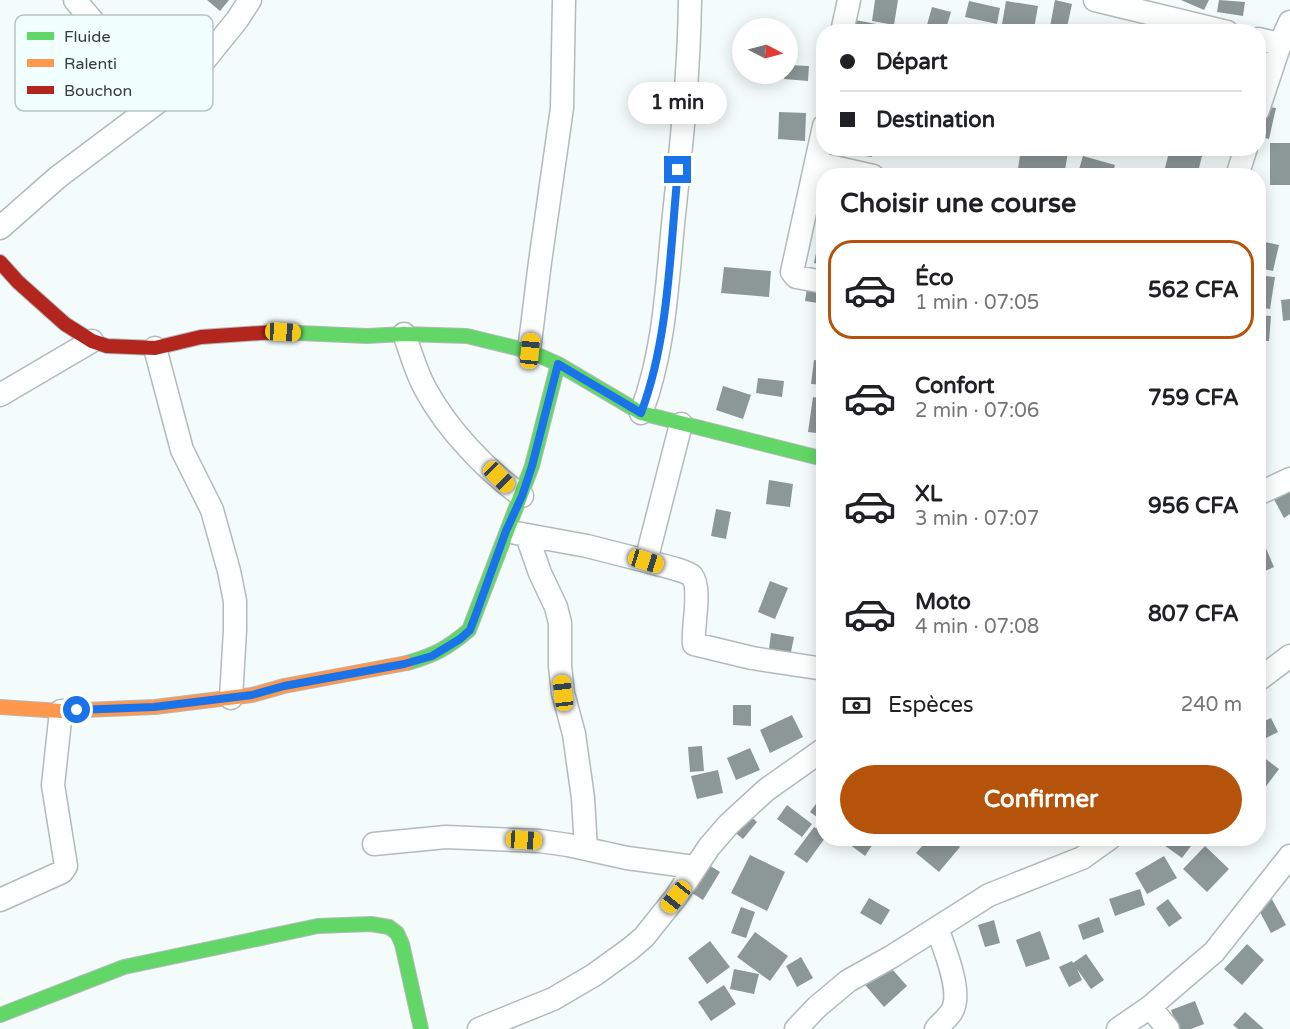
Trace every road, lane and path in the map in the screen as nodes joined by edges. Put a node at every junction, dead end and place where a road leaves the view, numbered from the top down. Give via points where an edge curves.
1 (75, 0) edge
2 (250, 0) edge
3 (564, 0) edge
4 (690, 0) edge
5 (849, 0) edge
6 (1095, 0) edge
7 (88, 15) edge
8 (1290, 22) edge
9 (844, 24) edge
10 (1194, 24) edge
11 (1269, 42) edge
12 (213, 50) edge
13 (1266, 61) edge
14 (146, 111) edge
15 (818, 156) edge
16 (816, 163) junction
17 (838, 168) edge
18 (0, 228) edge
19 (0, 262) edge
20 (816, 281) edge
21 (404, 334) junction
22 (92, 341) junction
23 (154, 348) junction
24 (530, 351) junction
25 (558, 364) junction
26 (0, 395) edge
27 (641, 413) junction
28 (681, 424) junction
29 (816, 457) edge
30 (1290, 479) edge
31 (1266, 490) edge
32 (522, 496) junction
33 (517, 533) junction
34 (646, 561) junction
35 (1290, 656) edge
36 (816, 668) edge
37 (1266, 674) edge
38 (231, 699) junction
39 (0, 707) edge
40 (61, 711) junction
41 (816, 755) edge
42 (374, 844) dead end
43 (1099, 846) edge
44 (586, 849) junction
45 (1290, 856) edge
46 (694, 867) junction
47 (0, 900) edge
48 (937, 928) junction
49 (1150, 1007) junction
50 (0, 1015) edge
51 (422, 1029) edge
52 (479, 1029) edge
53 (796, 1029) edge
54 (936, 1029) edge
55 (1118, 1029) edge
56 (1168, 1029) edge

1 - 7 street
2 - 12 street
3 - 24 street via 562,108
4 - 27 street via 689,60 666,297 653,372
5 - 9 street
6 - 10 street
8 - 11 street
11 - 13 street
14 - 18 street via 58,177
15 - 16 street
16 - 17 street
16 - 20 street via 792,272 796,277
19 - 22 street via 65,324
21 - 23 street via 243,333 201,337
21 - 24 street via 467,336
21 - 32 street via 424,388 440,413 470,448
22 - 23 street via 107,346
22 - 26 street
23 - 38 street via 182,450 212,510 230,571 235,601
24 - 25 street
25 - 27 street
25 - 32 street
27 - 28 street
28 - 29 street
28 - 34 street
30 - 31 street
32 - 33 street
33 - 34 street
33 - 38 street via 493,570 470,630 447,648 404,664
33 - 44 street via 540,573 560,623 563,693 574,734
34 - 36 street via 692,576 696,588 694,644
35 - 37 street
38 - 40 street
39 - 40 street
40 - 47 street via 53,785 66,866 62,872
41 - 46 street via 766,790 729,824
42 - 44 street via 469,837 540,841
43 - 48 street via 1082,858 989,896
44 - 46 street
45 - 49 street via 1214,952
46 - 52 street via 676,897 630,949 553,999
48 - 53 street via 848,981
48 - 54 street via 955,997 952,1009
49 - 55 street
49 - 56 street
50 - 51 street via 124,967 318,926 371,924 389,927 397,933

